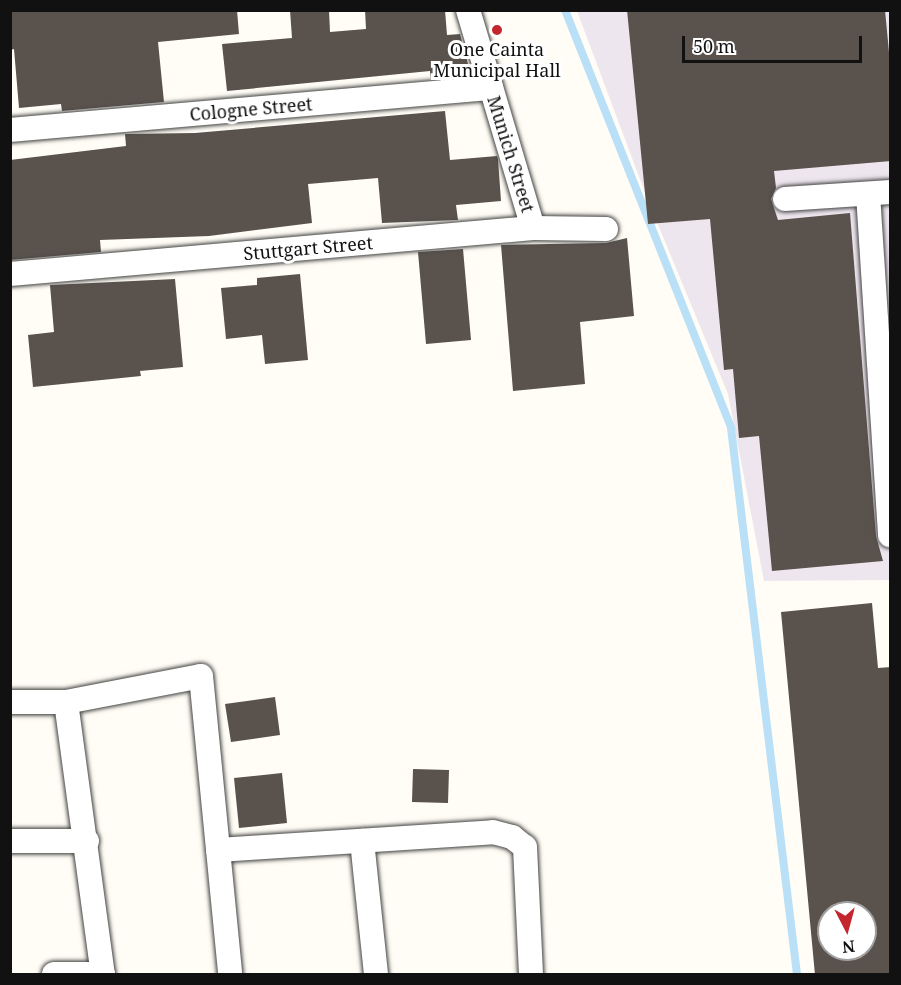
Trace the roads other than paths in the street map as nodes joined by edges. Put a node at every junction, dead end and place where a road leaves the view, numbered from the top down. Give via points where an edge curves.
1 (468, 10) edge
2 (491, 88) junction
3 (10, 130) edge
4 (879, 193) edge
5 (784, 199) dead end
6 (533, 228) junction
7 (606, 229) dead end
8 (10, 274) edge
9 (891, 535) edge
10 (10, 702) edge
11 (66, 702) junction
12 (10, 841) edge
13 (87, 841) junction
14 (362, 841) junction
15 (218, 850) junction
16 (103, 974) edge
17 (54, 975) edge
18 (230, 975) edge
19 (376, 975) edge
20 (531, 975) edge

1 - 2 street, Munich Street
2 - 3 street, Cologne Street
2 - 6 street, Munich Street
4 - 5 street
4 - 9 street
6 - 7 street, Stuttgart Street
6 - 8 street, Stuttgart Street
10 - 11 street
11 - 13 street
11 - 15 street via 201,676
12 - 13 street
13 - 16 street
14 - 15 street
14 - 19 street
14 - 20 street via 493,832 512,837 525,847
15 - 18 street
16 - 17 street

